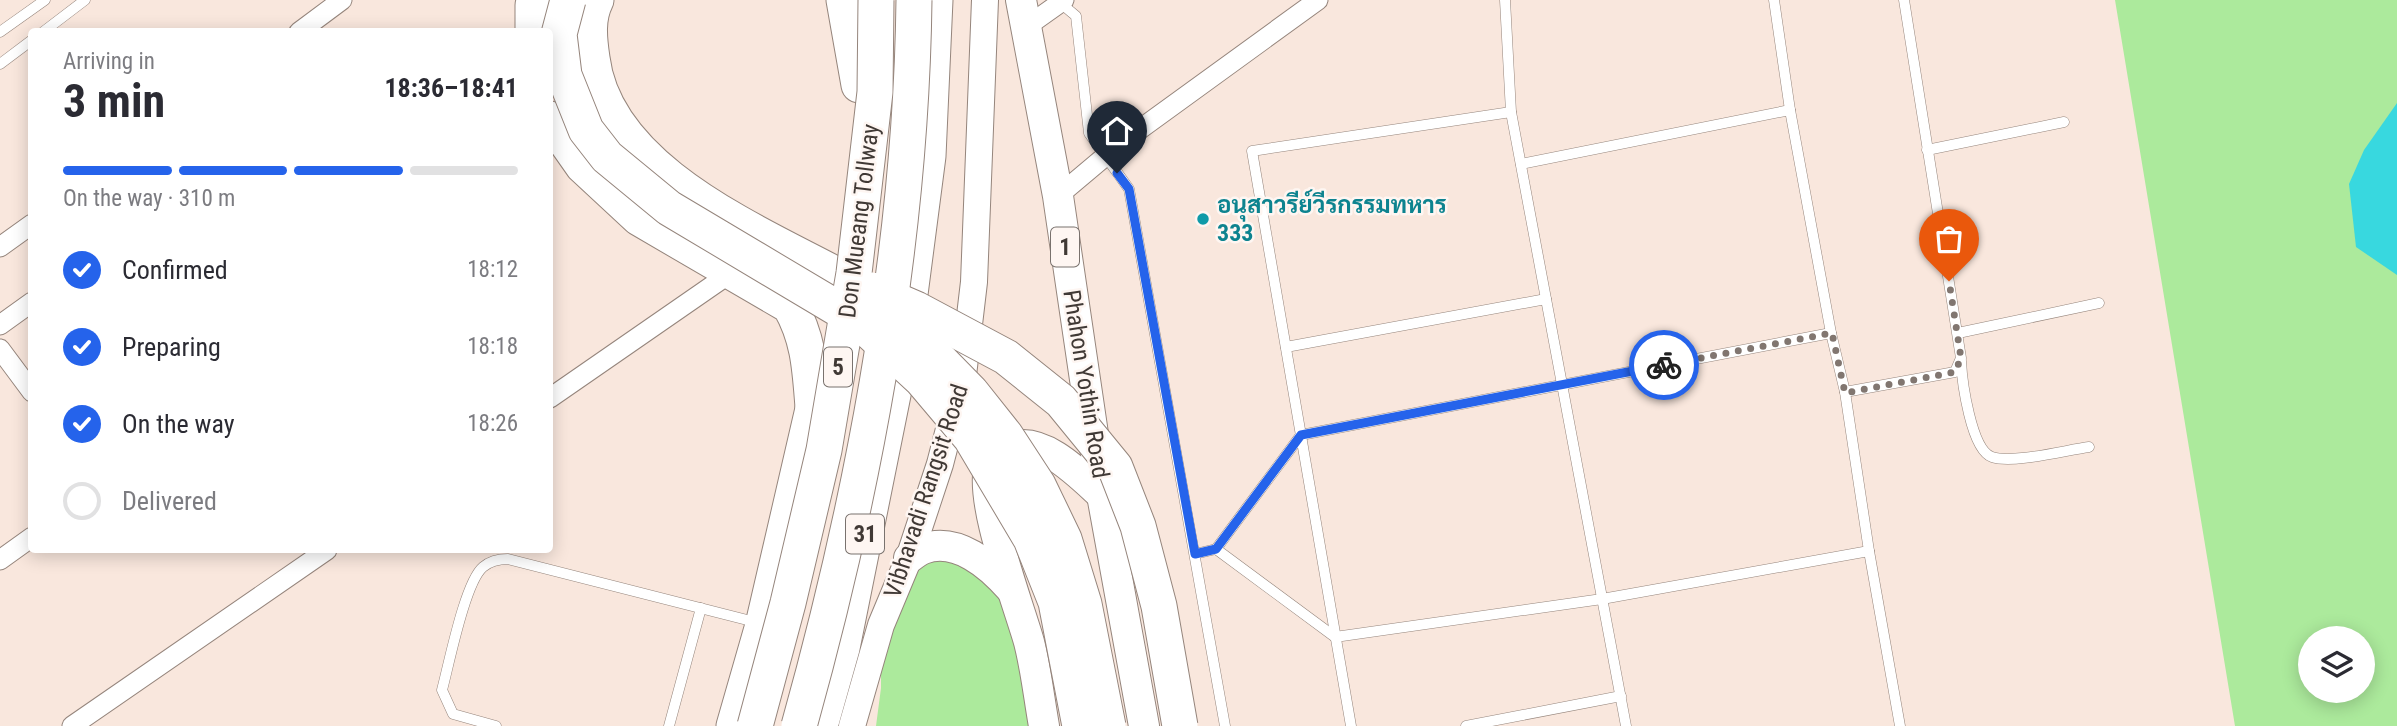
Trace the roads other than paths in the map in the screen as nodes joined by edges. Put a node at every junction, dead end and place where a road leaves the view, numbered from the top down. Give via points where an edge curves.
1 (45, 0) edge
2 (85, 0) edge
3 (342, 0) edge
4 (535, 0) edge
5 (568, 0) edge
6 (596, 0) edge
7 (844, 0) edge
8 (864, 0) edge
9 (876, 0) edge
10 (914, 0) edge
11 (935, 0) edge
12 (985, 0) edge
13 (1318, 0) edge
14 (1505, 0) edge
15 (1774, 0) edge
16 (1903, 0) edge
17 (1061, 1) edge
18 (1024, 13) edge
19 (48, 28) edge
20 (304, 28) edge
21 (533, 28) edge
22 (0, 32) edge
23 (28, 43) edge
24 (0, 64) edge
25 (859, 85) junction
26 (1790, 110) junction
27 (1511, 112) junction
28 (2064, 122) dead end
29 (553, 123) edge
30 (1927, 150) junction
31 (1105, 156) junction
32 (1521, 164) junction
33 (1058, 196) junction
34 (28, 227) edge
35 (0, 247) edge
36 (732, 272) junction
37 (834, 273) junction
38 (1546, 299) junction
39 (2099, 303) dead end
40 (28, 305) edge
41 (0, 325) edge
42 (1832, 333) junction
43 (1958, 333) junction
44 (1286, 347) junction
45 (0, 349) edge
46 (1961, 358) junction
47 (1562, 385) junction
48 (28, 387) edge
49 (1845, 393) junction
50 (553, 396) edge
51 (813, 414) junction
52 (1301, 435) junction
53 (2089, 447) dead end
54 (1102, 495) junction
55 (28, 539) edge
56 (1216, 549) junction
57 (1869, 551) junction
58 (323, 553) edge
59 (2, 554) edge
60 (1195, 554) junction
61 (909, 558) junction
62 (1016, 595) junction
63 (1602, 599) junction
64 (701, 608) junction
65 (763, 625) junction
66 (1335, 637) junction
67 (1621, 696) junction
68 (72, 726) edge
69 (496, 726) edge
70 (669, 726) edge
71 (734, 726) edge
72 (755, 726) edge
73 (799, 726) edge
74 (820, 726) edge
75 (852, 726) edge
76 (1044, 726) edge
77 (1080, 726) edge
78 (1108, 726) edge
79 (1144, 726) edge
80 (1180, 726) edge
81 (1225, 726) edge
82 (1350, 726) edge
83 (1466, 726) edge
84 (1626, 726) edge
85 (1900, 726) edge

1 - 22 lane
2 - 19 lane
3 - 20 street
4 - 21 highway
5 - 77 highway, bridge via 559,34 564,75 586,130 607,157 669,208 858,320 922,380 971,438 1031,539 1056,602
6 - 37 highway via 589,34 594,73 608,110 631,141 686,190
7 - 25 highway
8 - 25 highway
9 - 72 highway, Don Mueang Tollway / 5, bridge via 875,92 854,273 824,450
10 - 73 highway, Don Mueang Tollway / 5, bridge via 905,170 887,329 828,620
11 - 74 highway, Vibhavadi Rangsit Road / 31 via 928,156 904,340 842,648
12 - 61 main road, Vibhavadi Rangsit Road / 31 via 974,282 963,375
13 - 31 street
14 - 27 lane
15 - 26 lane
16 - 30 lane
17 - 18 street
17 - 31 lane via 1076,16 1089,133
18 - 33 main road, Phahon Yothin Road / 1
23 - 24 lane
25 - 51 highway via 837,290
26 - 32 lane
26 - 42 lane
27 - 32 lane
27 - 44 lane via 1252,151
28 - 30 lane
29 - 36 highway via 583,166 639,219
30 - 43 lane
31 - 33 street
31 - 60 lane via 1129,189
32 - 38 lane
33 - 54 main road, Phahon Yothin Road / 1
34 - 35 street
36 - 50 street
36 - 51 highway via 790,306 801,325
37 - 78 highway, bridge via 933,353 971,392 1038,485 1064,539 1084,604
37 - 80 highway, bridge via 916,309 1006,357 1061,401 1115,467 1138,526 1159,606
38 - 44 lane
38 - 47 lane
39 - 43 lane
40 - 41 street
42 - 47 lane
42 - 49 lane
43 - 46 lane
44 - 52 lane
45 - 48 street
46 - 49 lane via 1955,372
46 - 53 lane via 1962,392 1981,448 1990,457 2009,459
47 - 52 lane
47 - 63 lane
49 - 57 lane
51 - 65 highway
52 - 56 lane
52 - 66 lane
54 - 62 main road via 1073,468 1032,446 998,453 989,464 987,487 999,546
54 - 79 main road, Phahon Yothin Road / 1
55 - 59 street
56 - 60 lane
56 - 66 lane
57 - 63 lane
57 - 85 lane
58 - 68 street
60 - 81 lane
61 - 62 main road via 924,548 962,551 983,561
61 - 75 main road, Vibhavadi Rangsit Road / 31 via 881,625
62 - 76 main road
63 - 66 lane
63 - 67 lane
64 - 65 lane
64 - 69 lane via 508,559 483,567 472,583 442,690 453,714
64 - 70 lane
65 - 71 highway
66 - 82 lane
67 - 83 lane
67 - 84 lane

